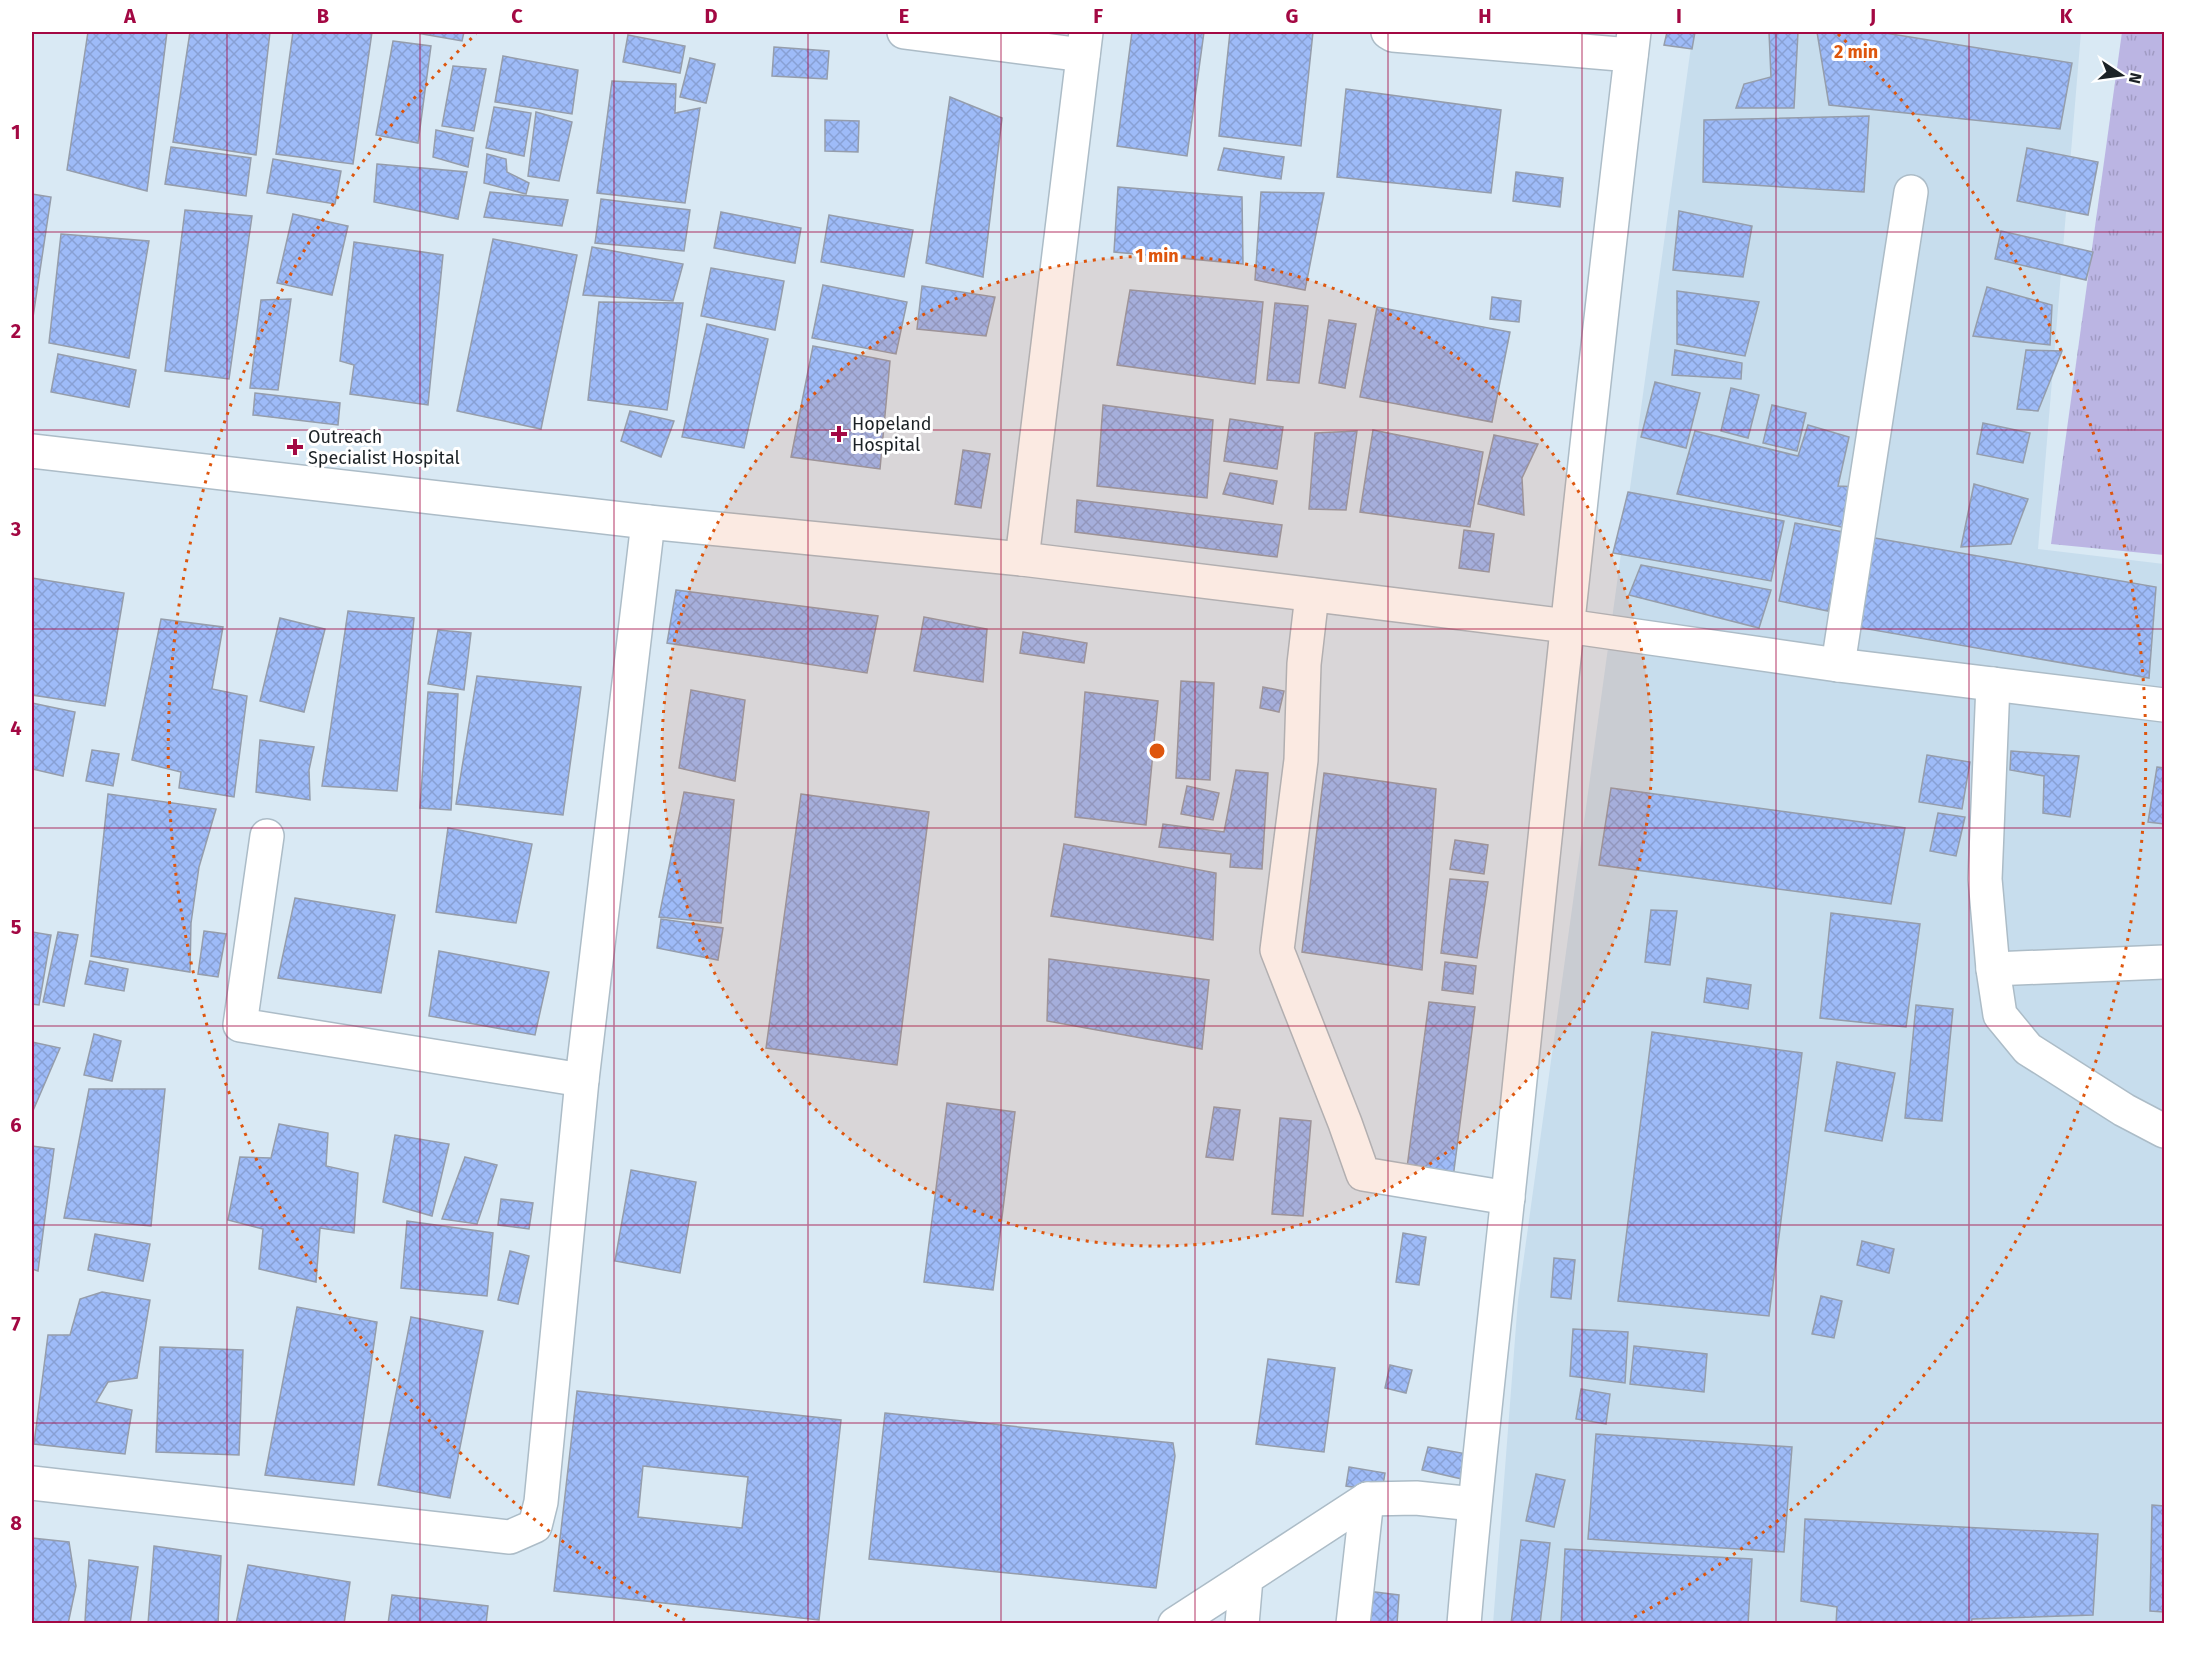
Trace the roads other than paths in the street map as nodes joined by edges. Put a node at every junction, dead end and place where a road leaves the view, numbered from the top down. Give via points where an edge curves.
1 (904, 32) edge
2 (1388, 32) edge
3 (1084, 43) edge
4 (1633, 43) edge
5 (1911, 192) dead end
6 (32, 451) edge
7 (648, 522) junction
8 (1022, 559) junction
9 (1312, 596) junction
10 (1567, 626) junction
11 (1838, 665) junction
12 (1993, 684) junction
13 (2164, 705) edge
14 (267, 836) dead end
15 (2164, 962) edge
16 (1993, 969) junction
17 (582, 1080) junction
18 (2164, 1131) edge
19 (1508, 1198) junction
20 (32, 1483) edge
21 (1367, 1499) junction
22 (1474, 1504) junction
23 (1246, 1578) junction
24 (1175, 1623) edge
25 (1242, 1623) edge
26 (1353, 1623) edge
27 (1464, 1623) edge

1 - 3 street
2 - 4 street
3 - 8 street
4 - 10 street
5 - 11 street
6 - 7 street
7 - 8 street
7 - 17 street
8 - 9 street
9 - 10 street
9 - 19 street via 1304,664 1301,760 1277,950 1363,1174
10 - 11 street
10 - 19 street
11 - 12 street
12 - 13 street
12 - 16 street via 1985,879
14 - 17 street via 240,1025
15 - 16 street
16 - 18 street via 2000,1015 2028,1049
17 - 20 street via 541,1502 535,1526 510,1537
19 - 22 street
21 - 22 street via 1416,1498
21 - 23 street
21 - 26 street
22 - 27 street
23 - 24 street
23 - 25 street

